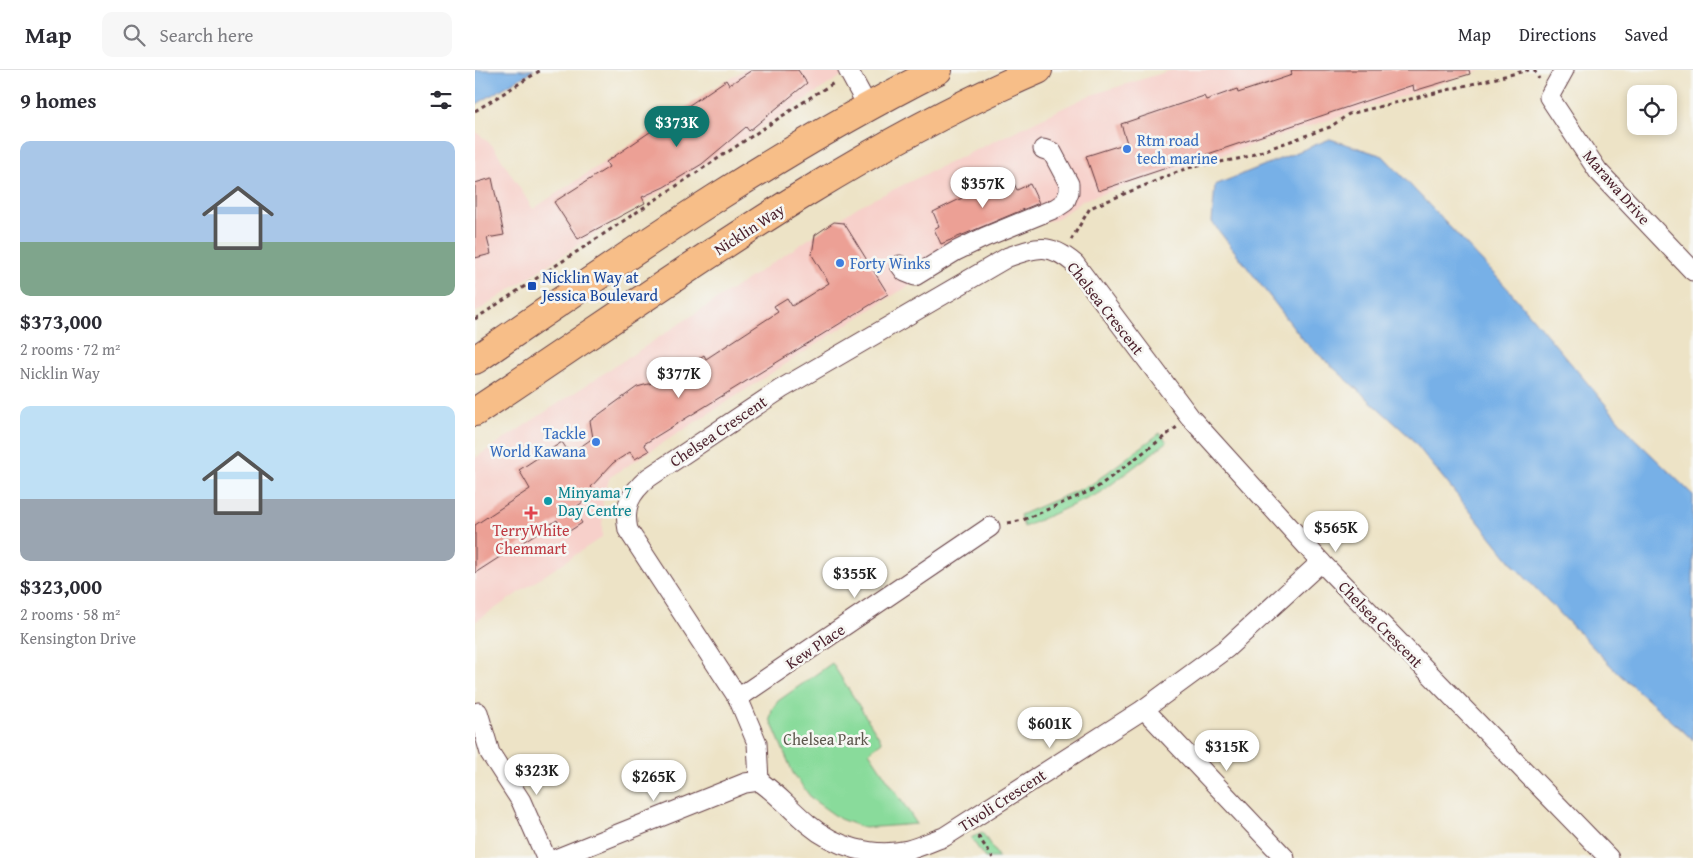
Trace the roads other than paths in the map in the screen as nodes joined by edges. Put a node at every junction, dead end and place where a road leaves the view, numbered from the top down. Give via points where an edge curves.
1 (939, 70) edge
2 (1038, 70) edge
3 (1564, 70) edge
4 (849, 72) edge
5 (868, 107) junction
6 (1043, 149) dead end
7 (900, 265) dead end
8 (1693, 271) edge
9 (477, 355) edge
10 (475, 412) edge
11 (990, 527) road end
12 (1321, 562) junction
13 (738, 698) junction
14 (1144, 709) junction
15 (476, 716) edge
16 (483, 748) edge
17 (759, 781) junction
18 (848, 853) edge
19 (547, 858) edge
20 (558, 858) edge
21 (1285, 858) edge
22 (1609, 858) edge

1 - 5 highway
2 - 10 highway, Nicklin Way via 951,111 839,172 766,217
3 - 8 street, Marawa Drive via 1549,97 1598,170
4 - 5 street
5 - 9 highway via 775,160
6 - 7 street via 1052,152 1069,184 1065,202 978,240 915,276 905,272
11 - 13 street, Kew Place
12 - 13 street, Chelsea Crescent via 1190,417 1075,264 1063,254 1047,248 1027,250 1008,257 781,389 635,490 627,504 628,530
12 - 14 street, Tivoli Crescent via 1227,648
12 - 22 street, Chelsea Crescent
13 - 17 street, Chelsea Crescent via 757,744
14 - 18 street, Tivoli Crescent via 944,837 908,850
14 - 21 street
15 - 16 street
16 - 19 street via 521,801
17 - 18 street, Tivoli Crescent via 809,825
17 - 20 street

